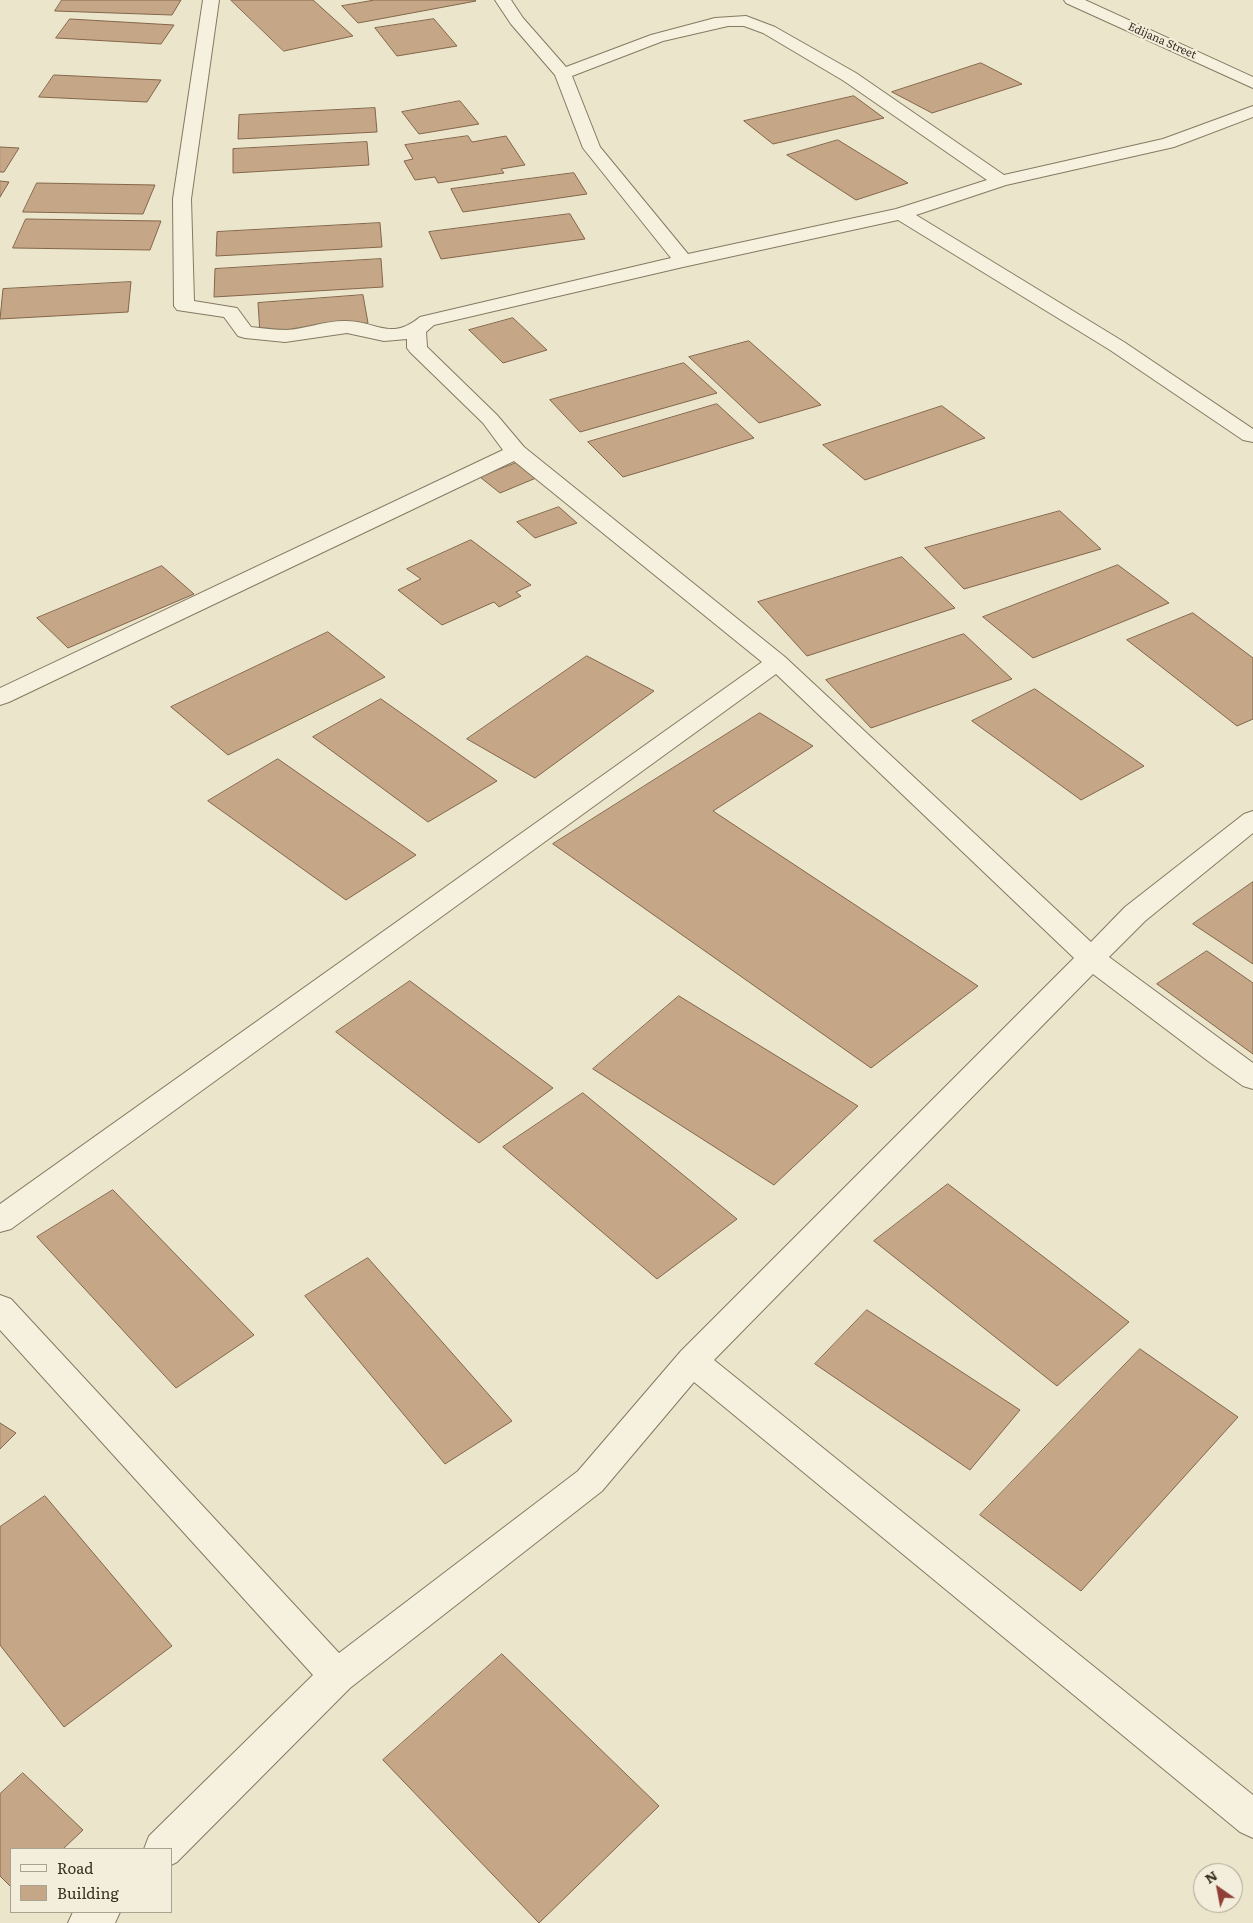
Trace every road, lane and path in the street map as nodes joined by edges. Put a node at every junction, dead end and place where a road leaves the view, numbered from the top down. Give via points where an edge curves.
1 (211, 0) edge
2 (503, 0) edge
3 (1072, 0) edge
4 (563, 74) junction
5 (1253, 82) edge
6 (1253, 111) edge
7 (1001, 181) junction
8 (902, 214) junction
9 (682, 261) junction
10 (416, 330) junction
11 (1250, 436) dead end
12 (516, 452) junction
13 (777, 662) junction
14 (0, 697) edge
15 (1253, 820) edge
16 (1091, 958) junction
17 (1253, 1078) edge
18 (0, 1220) edge
19 (0, 1308) edge
20 (692, 1361) junction
21 (337, 1676) junction
22 (1253, 1819) edge
23 (164, 1848) edge
24 (99, 1913) edge
25 (88, 1923) edge

1 - 10 street via 182,199 184,306 230,312 245,332 286,336 347,327 384,335
2 - 4 street
3 - 5 street, Edijana Street
4 - 7 street via 657,38 728,20 746,21 769,30 850,77
4 - 9 street via 592,148
6 - 7 street via 1168,142
7 - 8 street
8 - 9 street
8 - 11 street via 1117,346
9 - 10 street via 427,321
10 - 12 street via 418,348 490,419
12 - 13 street
12 - 14 street
13 - 16 street
13 - 18 street
15 - 16 street via 1135,914
16 - 17 street
16 - 20 street
19 - 21 street
20 - 21 street via 590,1481
20 - 22 street
21 - 23 street
24 - 25 street

